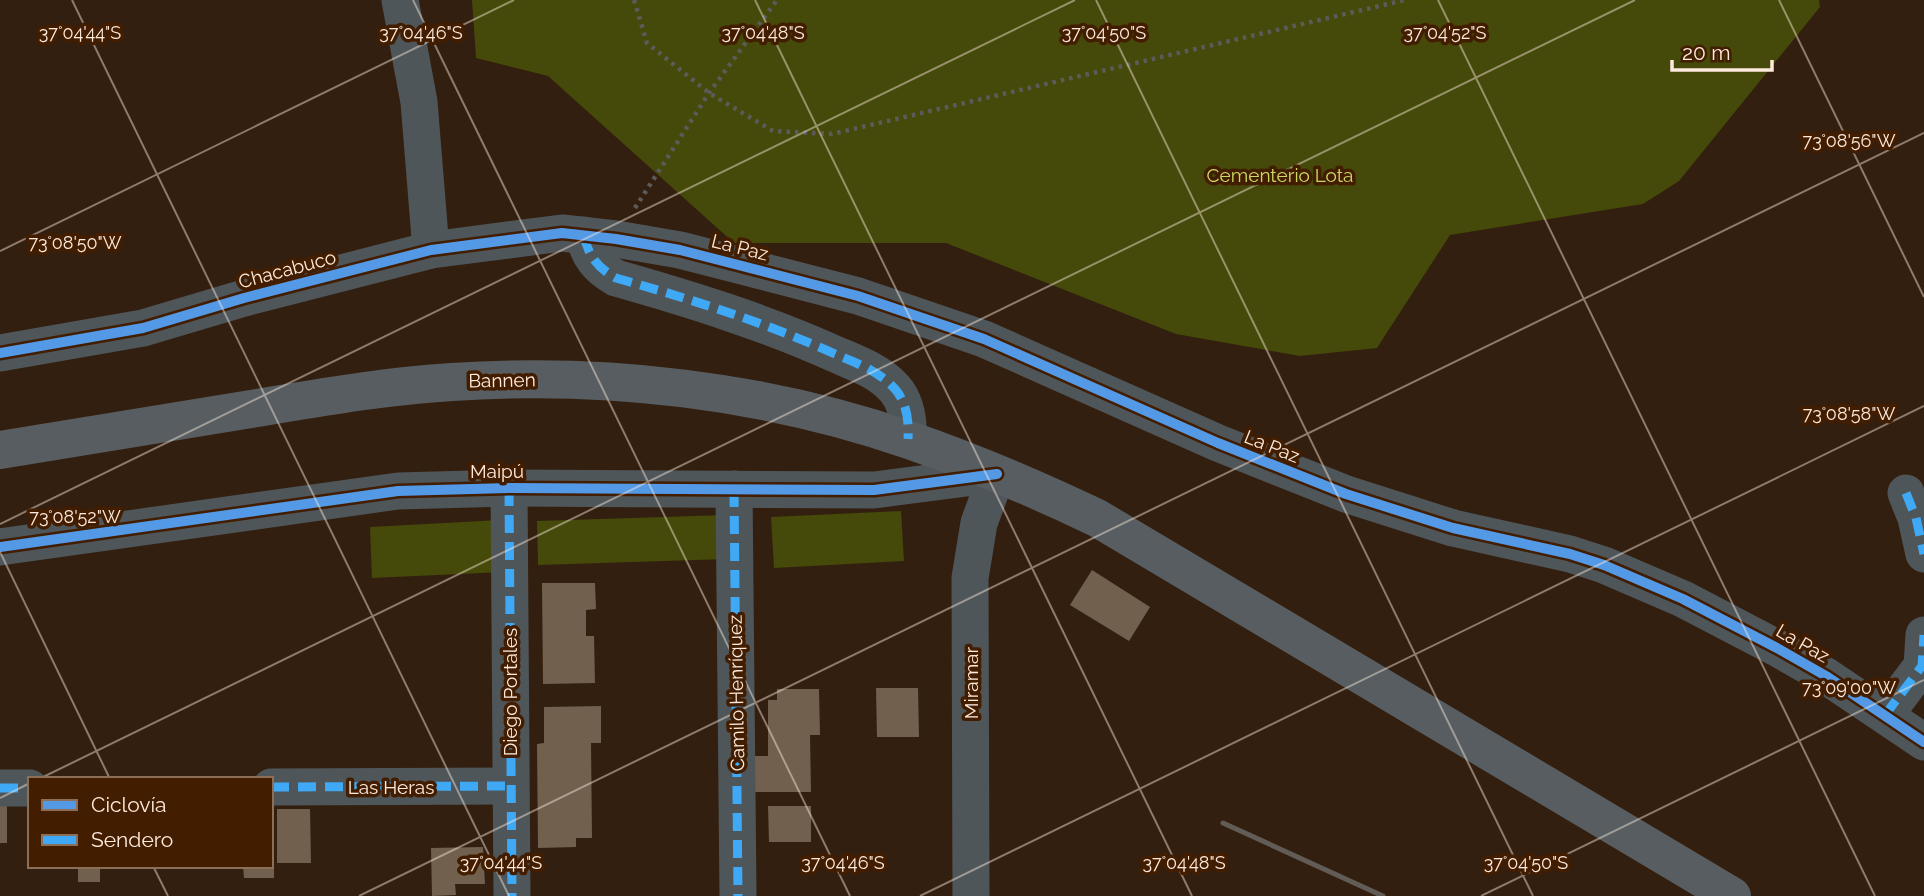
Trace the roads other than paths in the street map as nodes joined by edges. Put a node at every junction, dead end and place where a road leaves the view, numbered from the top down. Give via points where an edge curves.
1 (400, 0) edge
2 (600, 237) junction
3 (431, 250) junction
4 (0, 353) edge
5 (908, 439) junction
6 (0, 450) edge
7 (997, 474) junction
8 (509, 488) junction
9 (734, 489) junction
10 (1906, 493) dead end
11 (0, 547) edge
12 (1924, 554) edge
13 (1924, 635) edge
14 (1885, 715) junction
15 (1924, 742) edge
16 (510, 786) junction
17 (273, 787) edge
18 (28, 788) edge
19 (0, 789) edge
20 (512, 896) edge
21 (738, 896) edge
22 (971, 896) edge
23 (1732, 896) edge

1 - 3 street via 419,102
2 - 3 street, Chacabuco via 562,233
2 - 5 street via 592,258 616,278 793,335 887,381 903,400
2 - 14 street, La Paz via 680,250 921,317 984,339 1346,494 1453,528 1604,565 1777,648
3 - 4 street, Chacabuco via 143,328
5 - 6 main road, Bannen via 733,396 660,385 513,379 391,387
5 - 7 main road, Bannen
7 - 9 street, Maipú via 874,490
7 - 22 street, Miramar via 979,523 970,578
7 - 23 main road via 1086,513 1148,547
8 - 9 street, Maipú
8 - 11 street, Maipú via 371,494
8 - 16 street, Diego Portales
9 - 21 street, Camilo Henríquez
10 - 12 street
13 - 14 street via 1922,666
14 - 15 street, La Paz
16 - 17 street, Las Heras
16 - 20 street, Diego Portales
18 - 19 street

